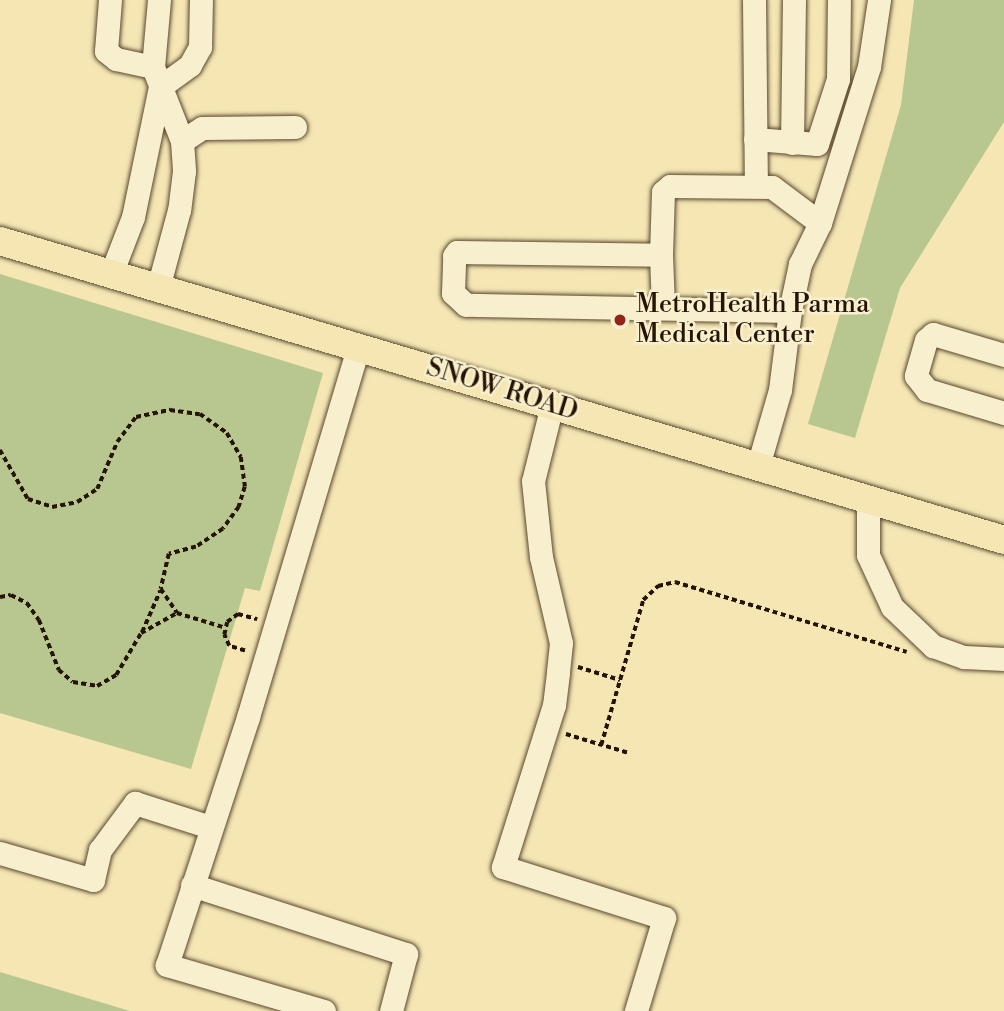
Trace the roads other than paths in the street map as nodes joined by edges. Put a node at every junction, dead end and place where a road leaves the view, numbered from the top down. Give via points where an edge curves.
1 (110, 0) edge
2 (159, 0) edge
3 (201, 0) edge
4 (754, 0) edge
5 (794, 0) edge
6 (839, 0) edge
7 (879, 0) edge
8 (156, 77) junction
9 (295, 127) dead end
10 (755, 139) junction
11 (181, 141) junction
12 (792, 143) junction
13 (756, 185) junction
14 (820, 223) junction
15 (0, 241) edge
16 (662, 255) junction
17 (111, 274) junction
18 (158, 288) junction
19 (663, 308) junction
20 (790, 311) junction
21 (358, 347) junction
22 (1004, 355) edge
23 (552, 405) junction
24 (1004, 413) edge
25 (758, 466) junction
26 (868, 499) junction
27 (1004, 540) edge
28 (1004, 659) edge
29 (210, 827) junction
30 (0, 853) edge
31 (192, 885) junction
32 (324, 1011) edge
33 (391, 1011) edge
34 (636, 1011) edge

1 - 8 lane via 106,51
2 - 8 lane
3 - 8 lane via 200,47 190,65
4 - 10 lane
5 - 12 lane
6 - 12 lane via 838,79 817,144
7 - 14 lane via 869,68
8 - 11 lane
8 - 17 lane via 133,217
9 - 11 lane via 202,128
10 - 12 lane
10 - 13 lane
11 - 18 lane via 184,171 179,210
13 - 14 lane via 780,192
13 - 16 lane via 670,186 663,192
14 - 20 lane via 800,264
15 - 17 main road, SNOW ROAD
16 - 19 lane
16 - 19 lane via 457,252 453,293 466,305 492,308
17 - 18 main road, SNOW ROAD
18 - 21 main road, SNOW ROAD
19 - 20 lane
20 - 25 lane via 785,364
21 - 23 main road, SNOW ROAD
21 - 29 lane via 248,717
22 - 24 lane via 933,334 926,340 916,376 927,390
23 - 25 main road, SNOW ROAD
23 - 34 lane via 533,481 541,557 561,643 547,728 503,867 664,918
25 - 26 main road, SNOW ROAD
26 - 27 main road, SNOW ROAD
26 - 28 lane via 868,555 892,607 933,646 964,657
29 - 30 lane via 135,803 100,850 93,880
29 - 31 lane
31 - 32 lane via 167,965
31 - 33 lane via 406,954

